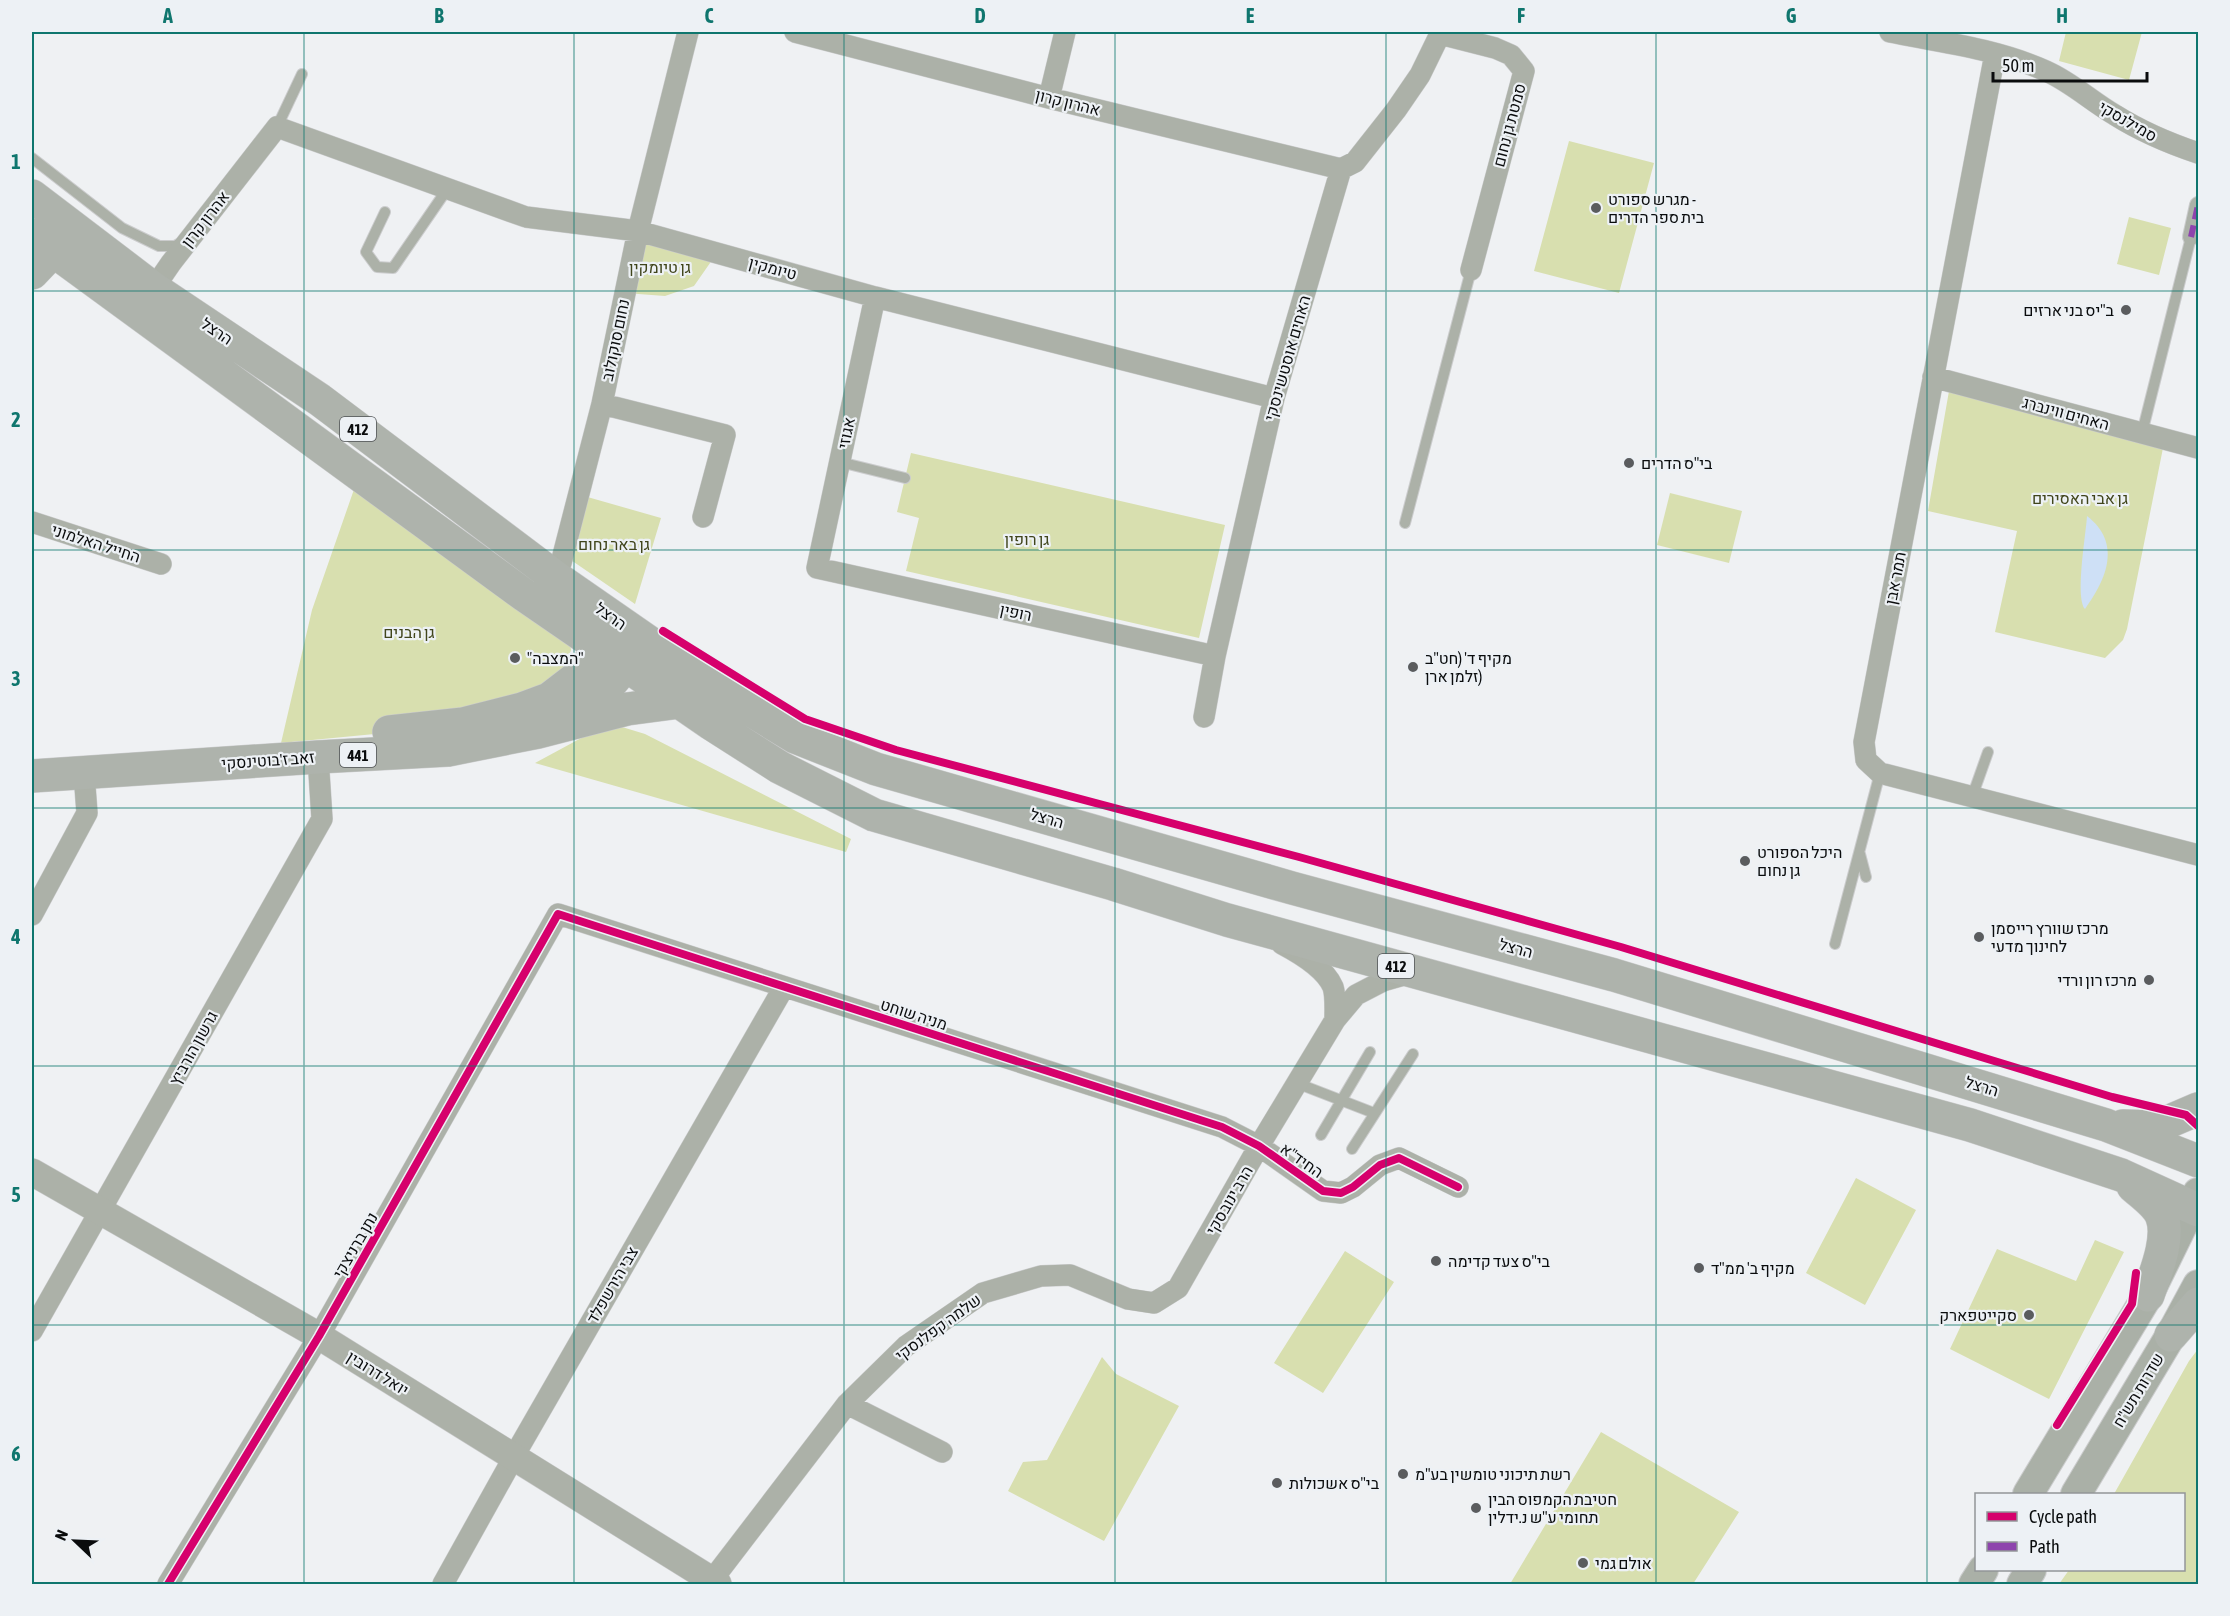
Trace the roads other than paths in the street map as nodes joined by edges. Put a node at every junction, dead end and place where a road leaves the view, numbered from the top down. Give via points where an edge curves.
1 (688, 32) edge
2 (795, 32) edge
3 (1065, 32) edge
4 (1890, 32) edge
5 (1440, 33) edge
6 (1995, 54) junction
7 (302, 74) dead end
8 (1049, 98) junction
9 (277, 127) junction
10 (2199, 153) edge
11 (32, 158) edge
12 (1341, 169) junction
13 (448, 188) junction
14 (2199, 206) edge
15 (386, 212) dead end
16 (638, 231) junction
17 (37, 233) edge
18 (192, 235) junction
19 (2191, 237) joint
20 (1471, 270) joint
21 (875, 297) junction
22 (145, 301) junction
23 (1933, 377) junction
24 (1274, 398) junction
25 (602, 404) junction
26 (2142, 433) junction
27 (2199, 448) edge
28 (840, 462) junction
29 (905, 478) dead end
30 (703, 517) dead end
31 (32, 522) edge
32 (1405, 523) dead end
33 (161, 564) dead end
34 (817, 568) joint
35 (555, 577) junction
36 (524, 595) junction
37 (634, 632) junction
38 (614, 656) junction
39 (1215, 656) junction
40 (680, 702) junction
41 (1204, 717) dead end
42 (538, 732) junction
43 (1988, 752) dead end
44 (32, 756) edge
45 (318, 757) junction
46 (84, 773) junction
47 (1880, 773) junction
48 (32, 776) edge
49 (1972, 797) junction
50 (1859, 851) junction
51 (2199, 855) edge
52 (1866, 877) dead end
53 (558, 914) joint
54 (32, 915) edge
55 (1227, 920) junction
56 (1835, 944) dead end
57 (1416, 972) junction
58 (784, 987) junction
59 (1335, 1020) junction
60 (1370, 1052) dead end
61 (1413, 1054) dead end
62 (1299, 1084) junction
63 (1342, 1100) junction
64 (2199, 1110) edge
65 (1374, 1113) junction
66 (2106, 1125) junction
67 (1321, 1136) dead end
68 (1259, 1146) junction
69 (1352, 1149) dead end
70 (2199, 1161) edge
71 (32, 1172) edge
72 (2121, 1175) junction
73 (1458, 1187) dead end
74 (2197, 1203) edge
75 (101, 1211) junction
76 (2199, 1285) edge
77 (1178, 1288) joint
78 (2148, 1295) junction
79 (2199, 1304) edge
80 (32, 1331) edge
81 (2171, 1335) junction
82 (319, 1336) junction
83 (847, 1404) junction
84 (942, 1452) dead end
85 (513, 1457) junction
86 (2029, 1493) edge
87 (2077, 1493) edge
88 (1982, 1571) edge
89 (2030, 1571) edge
90 (712, 1583) edge
91 (168, 1584) edge
92 (443, 1584) edge
93 (1974, 1584) edge
94 (2022, 1584) edge

1 - 16 street, נחום סוקולוב
2 - 8 street, אהרון קרון
3 - 8 street
4 - 6 street, סמילנסקי
5 - 12 street via 1420,75 1389,119 1355,162
5 - 20 street, סמטת גן נחום via 1511,55 1524,71
6 - 10 street, סמילנסקי via 2045,71 2140,130
6 - 23 street, תמר אבן
7 - 9 lane
8 - 12 street, אהרון קרון
9 - 13 street, טיומקין
9 - 18 street, אהרון קרון
11 - 18 lane via 122,228 159,246 175,246
12 - 24 street, האחים אוסטשינסקי
13 - 15 lane via 393,268 377,267 366,252
13 - 16 street, טיומקין via 526,217
14 - 19 street
16 - 21 street, טיומקין
16 - 25 street, נחום סוקולוב
17 - 22 main road, הרצל / 412
17 - 22 main road, הרצל / 412
18 - 22 street, אהרון קרון
19 - 26 lane
20 - 32 lane
21 - 24 street, טיומקין
21 - 28 street, אגוזי
22 - 35 main road, הרצל / 412 via 320,400
22 - 36 main road, הרצל / 412
23 - 26 street, האחים ווינברג
23 - 47 street, תמר אבן via 1864,741 1866,760
24 - 39 street, האחים אוסטשינסקי
25 - 30 street via 725,435
25 - 35 street, נחום סוקולוב
26 - 27 street, האחים ווינברג
28 - 29 lane
28 - 34 street, אגוזי
31 - 33 street, החייל האלמוני
34 - 39 street, רופין
35 - 36 street via 545,588
35 - 37 main road, הרצל / 412
36 - 38 main road, הרצל / 412
37 - 38 main road, זאב ז'בוטינסקי / 441
37 - 66 main road, הרצל / 412 via 795,738 876,769 1614,975
38 - 40 main road, הרצל / 412
38 - 42 main road via 587,708
38 - 44 main road, זאב ז'בוטינסקי / 441 via 549,699 463,724 281,743
39 - 41 street, האחים אוסטשינסקי
40 - 42 main road, זאב ז'בוטינסקי / 441 via 627,709
40 - 55 main road, הרצל / 412 via 779,767 874,815
42 - 45 main road, זאב ז'בוטינסקי / 441 via 448,750
43 - 49 lane
45 - 46 main road, זאב ז'בוטינסקי / 441
45 - 75 street, גרשון הורביץ via 322,819
46 - 48 main road, זאב ז'בוטינסקי / 441
46 - 54 street via 87,813
47 - 49 street
47 - 50 lane
49 - 51 street
50 - 52 lane
50 - 56 lane
53 - 58 street, מניה שוחט
53 - 82 street, נתן ברניצקי
55 - 57 main road, הרצל / 412
55 - 59 street via 1286,946 1323,973 1333,987
57 - 59 street, הרב ינובסקי via 1383,981 1356,995
57 - 72 main road, הרצל / 412 via 1970,1125
58 - 68 street, מניה שוחט via 1222,1127
58 - 85 street, צבי הירשפלד
59 - 62 street, הרב ינובסקי
60 - 63 lane
61 - 65 lane
62 - 63 lane
62 - 68 street, הרב ינובסקי
63 - 65 lane
63 - 67 lane
64 - 66 main road via 2156,1128
65 - 69 lane
66 - 70 main road, הרצל / 412
68 - 73 street, החיד"א via 1323,1191 1341,1193 1380,1165 1399,1158
68 - 77 street, הרב ינובסקי
71 - 75 street, יואל דרובין
72 - 74 main road, הרצל / 412
72 - 78 main road via 2162,1217 2164,1236
74 - 78 main road
75 - 80 street, גרשון הורביץ
75 - 82 street, יואל דרובין
76 - 81 main road, שדרות תש"ח
77 - 83 street, שלמה קפלנסקי via 1154,1303 1128,1299 1070,1275 1041,1276 983,1293 906,1346
78 - 86 main road
79 - 81 main road
81 - 87 main road, שדרות תש"ח
82 - 85 street, יואל דרובין
82 - 91 street, נתן ברניצקי
83 - 84 street
83 - 90 street, שלמה קפלנסקי
85 - 90 street, יואל דרובין
85 - 92 street, צבי הירשפלד
88 - 93 main road
89 - 94 main road

